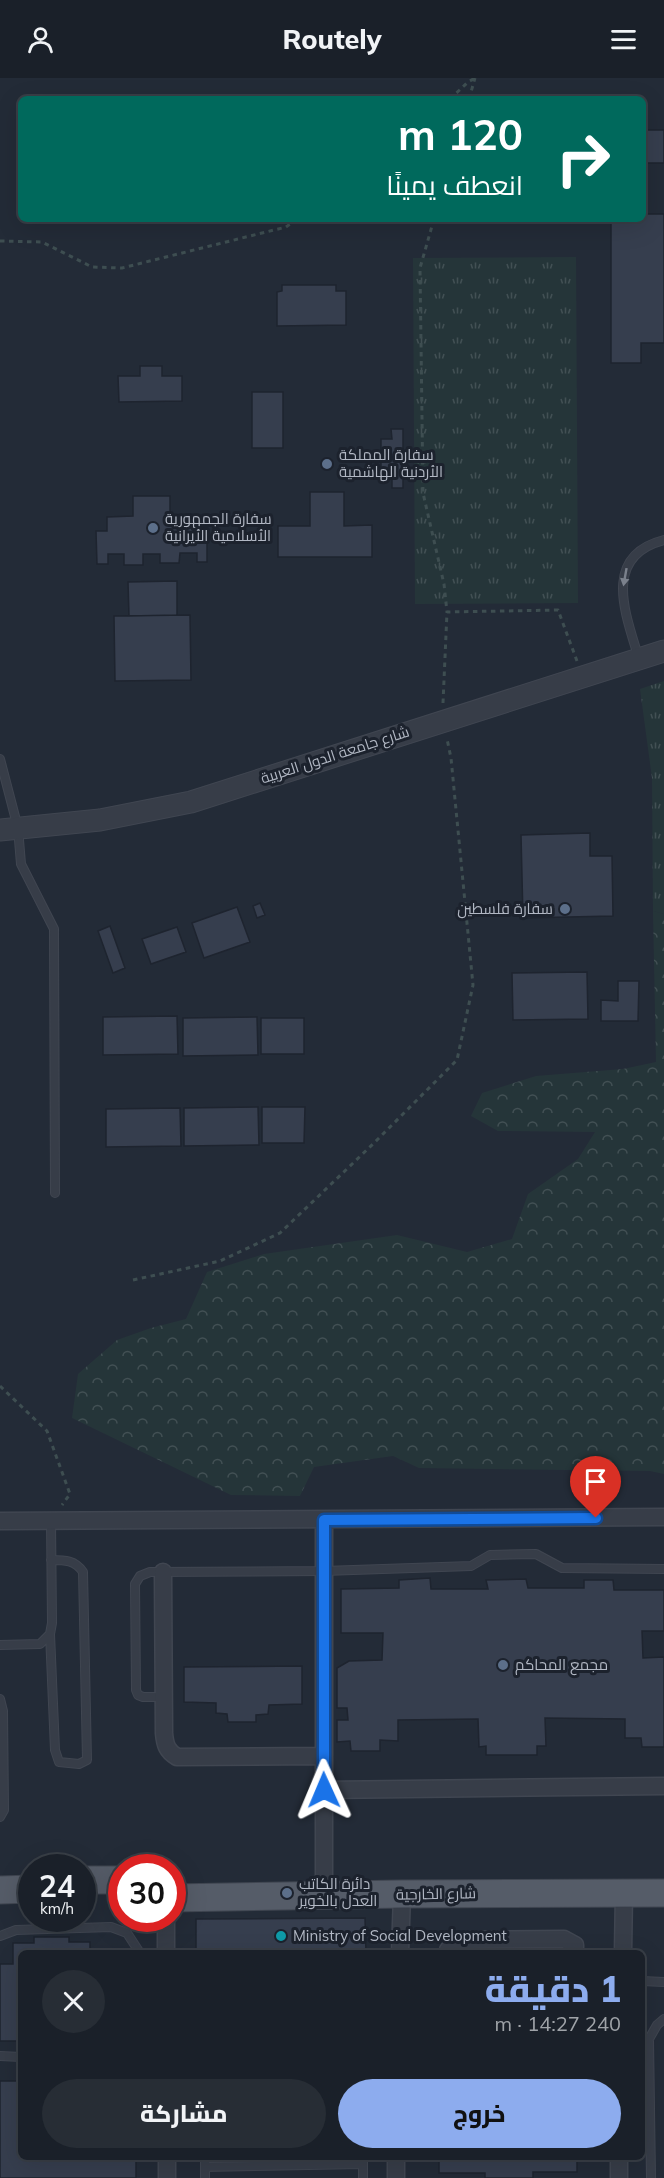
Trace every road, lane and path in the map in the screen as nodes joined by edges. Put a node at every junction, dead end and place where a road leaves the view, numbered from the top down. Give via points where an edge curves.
1 (475, 78) edge
2 (453, 96) edge
3 (470, 96) edge
4 (293, 222) edge
5 (433, 222) edge
6 (0, 241) edge
7 (664, 540) edge
8 (447, 612) junction
9 (664, 651) edge
10 (639, 659) junction
11 (582, 677) junction
12 (442, 722) junction
13 (0, 759) edge
14 (9, 829) edge
15 (55, 1193) dead end
16 (133, 1280) dead end
17 (0, 1386) edge
18 (664, 1517) edge
19 (324, 1520) junction
20 (0, 1521) edge
21 (51, 1521) junction
22 (51, 1560) junction
23 (664, 1569) edge
24 (324, 1570) junction
25 (163, 1572) junction
26 (50, 1634) junction
27 (0, 1645) edge
28 (164, 1697) junction
29 (0, 1699) edge
30 (324, 1756) junction
31 (664, 1786) edge
32 (324, 1790) junction
33 (0, 1817) edge
34 (560, 1876) junction
35 (664, 1876) edge
36 (464, 1878) junction
37 (251, 1879) junction
38 (0, 1880) edge
39 (18, 1880) edge
40 (186, 1880) edge
41 (664, 1882) edge
42 (332, 1884) junction
43 (18, 1889) edge
44 (0, 1890) edge
45 (186, 1890) edge
46 (624, 1892) junction
47 (664, 1893) edge
48 (402, 1894) junction
49 (186, 1897) edge
50 (0, 1899) edge
51 (18, 1899) edge
52 (166, 1932) edge
53 (0, 1936) edge
54 (138, 1950) edge
55 (166, 1950) edge
56 (400, 1950) edge
57 (448, 1950) edge
58 (575, 1950) edge
59 (623, 1950) edge
60 (645, 1981) edge
61 (664, 1982) edge
62 (664, 2019) edge
63 (0, 2056) edge
64 (18, 2057) edge
65 (167, 2160) edge
66 (205, 2160) edge
67 (363, 2160) edge
68 (396, 2160) edge
69 (619, 2160) edge
70 (205, 2167) junction
71 (167, 2178) edge
72 (205, 2178) edge
73 (363, 2178) edge
74 (396, 2178) edge
75 (619, 2178) edge
76 (651, 2178) edge

1 - 2 path
1 - 3 path
4 - 6 path via 286,227 122,268 92,267 42,242
5 - 8 path via 420,268 423,493
7 -> 10 lane via 636,553 625,569 625,613
8 - 11 path via 558,610
8 - 12 path
9 - 10 street, شارع جامعة الدول العربية
10 - 11 street, شارع جامعة الدول العربية
11 - 12 street, شارع جامعة الدول العربية
12 - 14 street, شارع جامعة الدول العربية via 191,802 100,820
12 - 16 path via 452,770 472,985 457,1060 280,1233 220,1261
13 - 14 lane
14 - 15 lane via 21,864 54,929
17 - 21 path via 47,1431 70,1494
18 - 19 street
19 - 21 street
19 - 24 street
20 - 21 street
21 - 22 lane
22 - 26 lane
22 - 26 lane via 68,1560 83,1572 87,1760 79,1764 59,1762 55,1750
23 - 24 lane via 562,1568 536,1554 490,1555 471,1566
24 - 25 lane
24 - 30 street
25 - 28 street
25 - 28 lane via 140,1576 135,1584 136,1690 143,1697
26 - 27 lane via 40,1644
28 - 30 street via 165,1745 177,1758
29 - 33 lane via 4,1810
30 - 32 street
31 - 32 street
32 - 42 street
34 - 35 main road, شارع الخارجية
34 - 36 main road, شارع الخارجية
34 - 46 main road via 581,1884 618,1886
36 - 42 main road, شارع الخارجية
36 - 48 main road via 411,1887
37 - 40 main road, شارع الخارجية
37 - 42 main road, شارع الخارجية
37 - 45 main road via 234,1888
38 - 39 main road
41 - 46 main road
42 - 48 main road, شارع الخارجية via 393,1887
42 - 49 main road, شارع الخارجية
43 - 44 main road
46 - 47 main road, شارع الخارجية
46 - 48 main road, شارع الخارجية
46 - 59 street
48 - 56 street
50 - 51 main road
52 - 55 street
53 - 54 lane via 16,1930 111,1927 127,1933
57 - 58 street via 464,1940 564,1939 575,1945
60 - 61 lane
62 - 76 lane via 649,2039
63 - 64 lane
65 - 71 street
66 - 70 lane
67 - 70 lane
67 - 73 lane
68 - 74 street
69 - 75 street
70 - 72 lane

